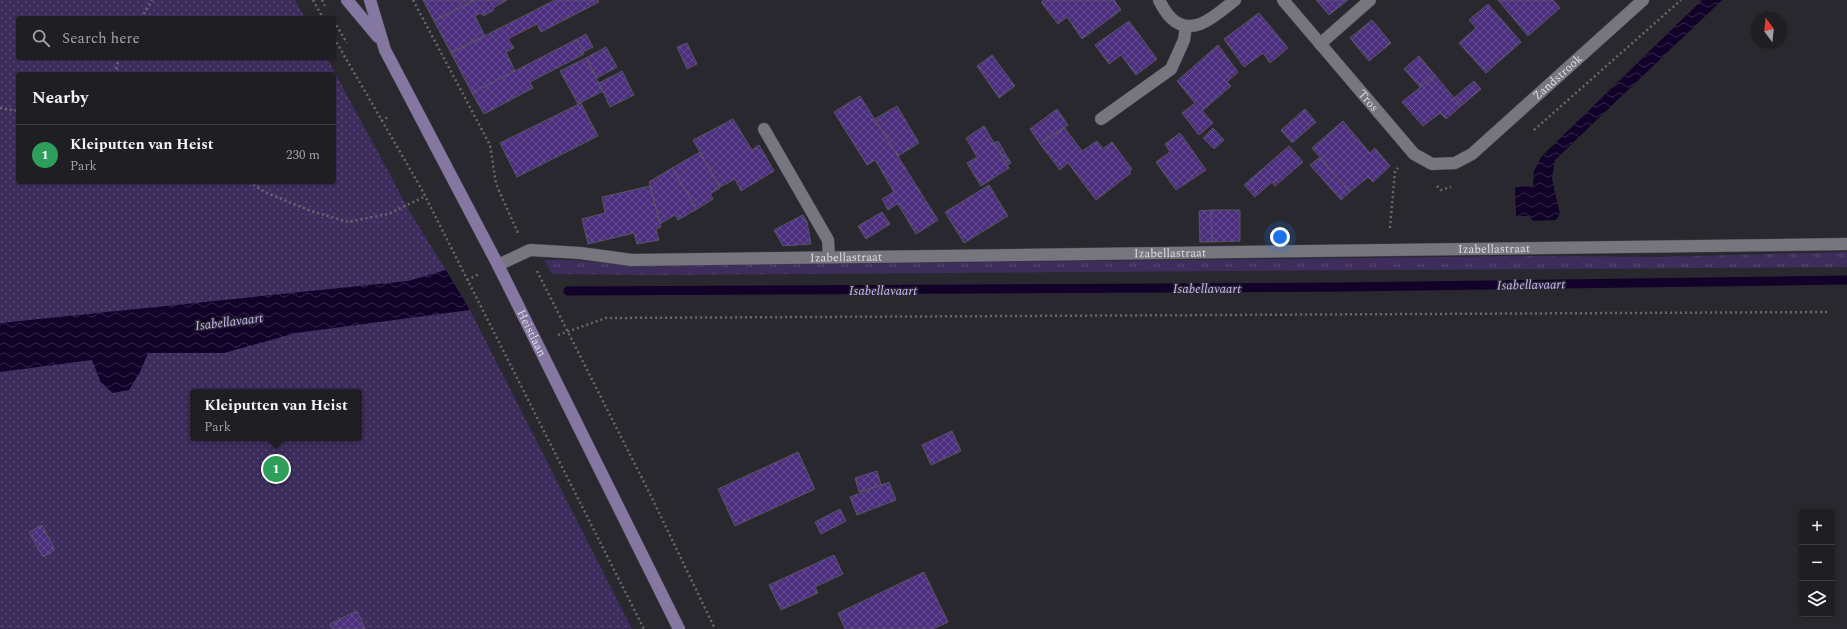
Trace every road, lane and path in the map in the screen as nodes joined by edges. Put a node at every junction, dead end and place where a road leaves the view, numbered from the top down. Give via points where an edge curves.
1 (152, 0) edge
2 (313, 0) edge
3 (347, 0) edge
4 (370, 0) edge
5 (413, 0) edge
6 (1159, 0) edge
7 (1235, 0) edge
8 (1283, 0) edge
9 (1370, 0) edge
10 (1643, 0) edge
11 (142, 16) edge
12 (322, 16) edge
13 (336, 24) edge
14 (1186, 26) junction
15 (380, 39) junction
16 (336, 42) edge
17 (347, 43) dead end
18 (1320, 44) junction
19 (118, 60) edge
20 (116, 72) edge
21 (0, 108) edge
22 (16, 111) edge
23 (388, 117) dead end
24 (1101, 119) dead end
25 (381, 121) junction
26 (764, 129) dead end
27 (1414, 154) junction
28 (1472, 154) joint
29 (252, 184) edge
30 (426, 196) junction
31 (1847, 244) edge
32 (1390, 250) junction
33 (527, 251) junction
34 (829, 257) junction
35 (498, 265) junction
36 (1828, 312) dead end
37 (568, 332) junction
38 (536, 343) junction
39 (644, 629) edge
40 (679, 629) edge
41 (715, 629) edge

1 - 11 path
2 - 12 path
3 - 15 main road, Heistlaan
4 - 15 main road, Heistlaan
5 - 33 path via 490,145 496,184
6 - 14 street via 1171,18
7 - 14 street via 1201,25
8 - 18 street, Tros
9 - 18 street
10 - 28 street, Zandstrook
13 - 17 path
14 - 24 street via 1184,40 1171,69
15 - 35 main road, Heistlaan
16 - 25 path
18 - 27 street, Tros
19 - 20 path
21 - 22 path
23 - 25 path
25 - 30 path
26 - 34 street via 828,240
27 - 28 street, Tros via 1432,164 1456,163
27 - 32 path via 1395,171
29 - 30 path via 311,211 348,222 388,214
30 - 39 path
31 - 32 street, Izabellastraat
32 - 34 street, Izabellastraat
33 - 34 street, Izabellastraat via 580,253 632,260
33 - 35 street, Izabellastraat
33 - 37 path
35 - 38 main road, Heistlaan
36 - 37 path via 606,318
37 - 38 path
37 - 41 path
38 - 40 main road, Heistlaan

